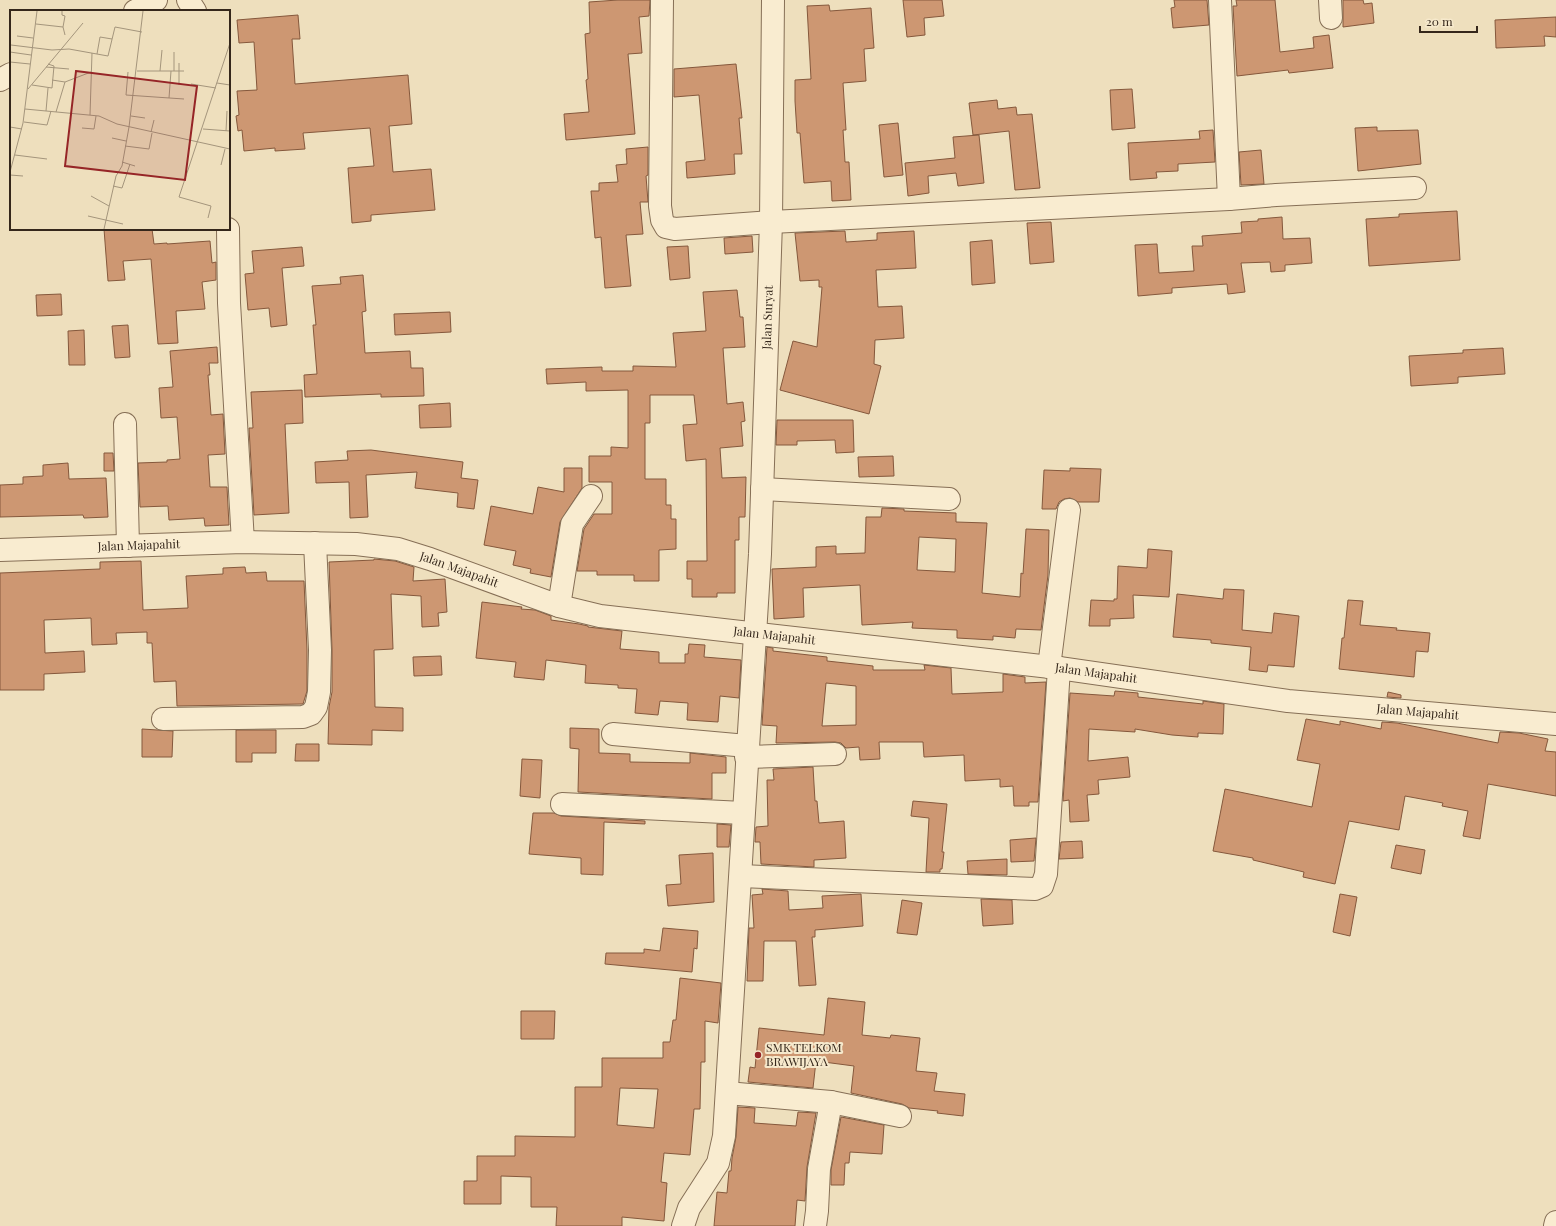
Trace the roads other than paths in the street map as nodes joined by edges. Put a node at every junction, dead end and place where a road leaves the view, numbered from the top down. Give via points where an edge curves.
1 (156, 0) edge
2 (662, 0) edge
3 (773, 0) edge
4 (1220, 0) edge
5 (137, 10) edge
6 (10, 75) edge
7 (0, 80) edge
8 (1415, 188) dead end
9 (1229, 199) junction
10 (771, 222) junction
11 (228, 230) edge
12 (125, 424) dead end
13 (762, 489) junction
14 (592, 496) dead end
15 (949, 499) dead end
16 (1069, 510) dead end
17 (243, 542) junction
18 (315, 543) junction
19 (128, 546) junction
20 (0, 550) edge
21 (559, 606) junction
22 (755, 634) junction
23 (1054, 667) junction
24 (164, 719) dead end
25 (1556, 724) edge
26 (613, 734) dead end
27 (747, 752) junction
28 (835, 754) dead end
29 (562, 804) dead end
30 (743, 813) junction
31 (741, 876) junction
32 (727, 1093) junction
33 (831, 1102) junction
34 (900, 1116) dead end
35 (1556, 1222) edge
36 (683, 1226) edge
37 (815, 1226) edge
38 (1555, 1226) edge

1 - 5 street
2 - 10 street via 662,220 666,227 675,229
3 - 10 street, Jalan Suryat
4 - 9 street
6 - 7 street
8 - 9 street
9 - 10 street
10 - 13 street, Jalan Suryat
11 - 17 street via 229,303
12 - 19 street
13 - 15 street
13 - 22 street, Jalan Suryat
14 - 21 street via 572,524
16 - 23 street
17 - 18 street, Jalan Majapahit
17 - 19 street, Jalan Majapahit
18 - 21 street, Jalan Majapahit via 356,544 398,550 430,559
18 - 24 street via 320,650 319,692 316,707 311,714 303,717
19 - 20 street, Jalan Majapahit
21 - 22 street, Jalan Majapahit via 600,616
22 - 23 street, Jalan Majapahit
22 - 27 street, Jalan Suryat
23 - 25 street, Jalan Majapahit via 1288,701
23 - 31 street via 1046,874 1042,886 1035,889
26 - 27 street
27 - 28 street
27 - 30 street, Jalan Suryat
29 - 30 street
30 - 31 street, Jalan Suryat
31 - 32 street, Jalan Suryat
32 - 33 street
32 - 36 street, Jalan Suryat via 724,1136 718,1163 689,1208
33 - 34 street
33 - 37 street via 819,1169
35 - 38 street

